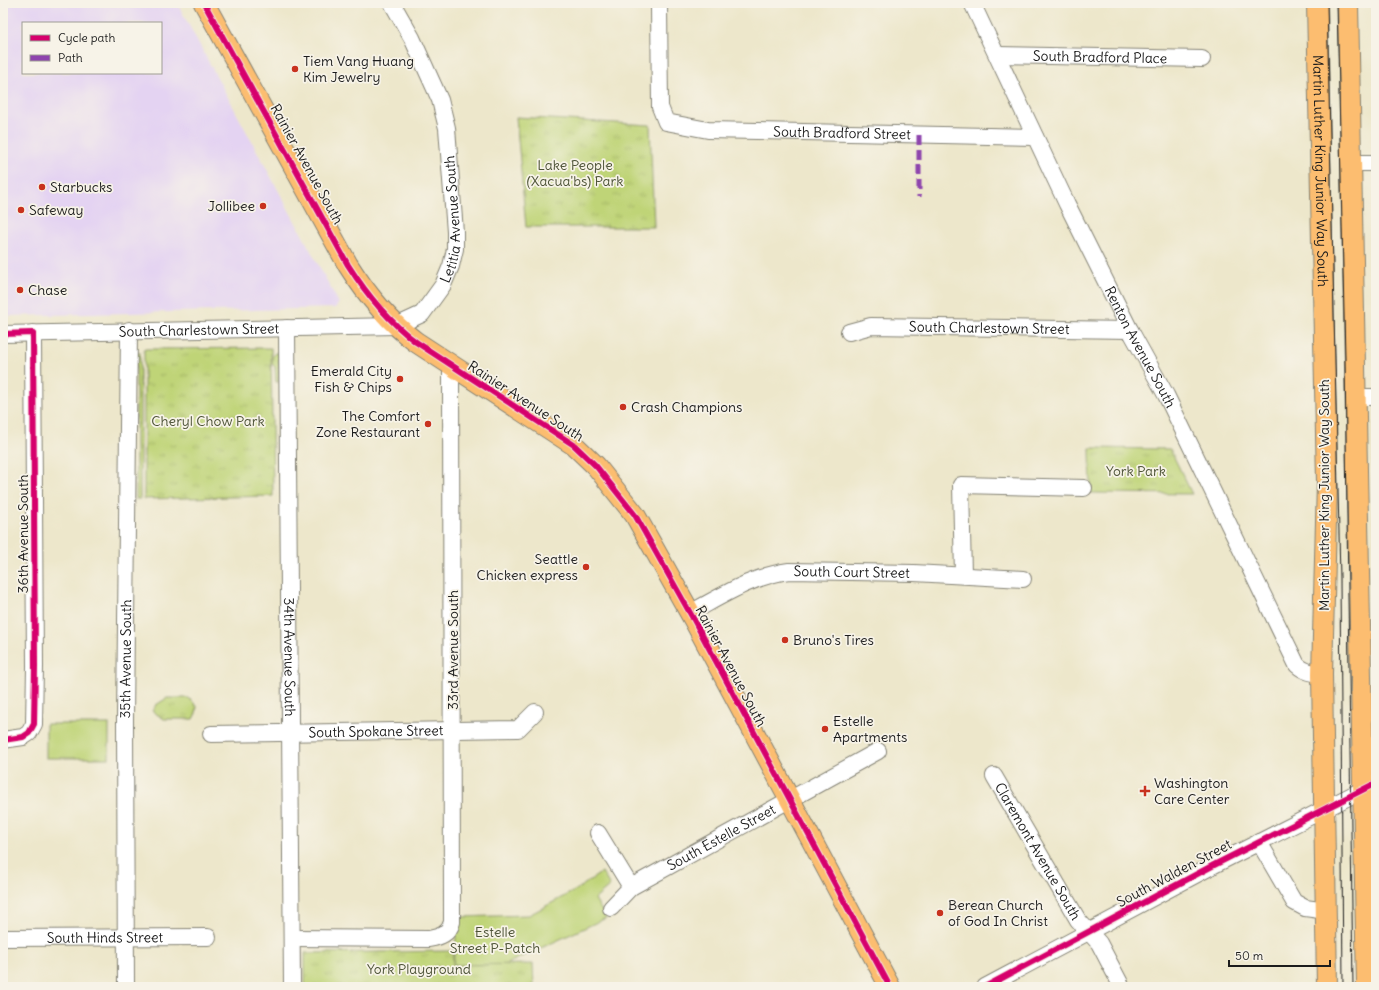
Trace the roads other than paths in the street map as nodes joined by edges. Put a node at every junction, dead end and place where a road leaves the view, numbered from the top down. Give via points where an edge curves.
1 (204, 3) edge
2 (392, 3) edge
3 (659, 3) edge
4 (972, 3) edge
5 (1317, 3) edge
6 (1348, 3) edge
7 (998, 55) junction
8 (1202, 59) dead end
9 (1035, 137) junction
10 (1351, 163) junction
11 (1376, 163) edge
12 (396, 326) junction
13 (287, 328) junction
14 (129, 330) junction
15 (1130, 330) junction
16 (849, 332) dead end
17 (32, 333) junction
18 (3, 334) edge
19 (451, 366) junction
20 (1355, 397) junction
21 (1376, 397) edge
22 (1084, 488) dead end
23 (963, 575) junction
24 (1023, 579) dead end
25 (690, 613) junction
26 (1322, 674) junction
27 (535, 712) dead end
28 (453, 729) junction
29 (289, 733) junction
30 (211, 734) dead end
31 (3, 740) edge
32 (878, 751) dead end
33 (994, 776) dead end
34 (1370, 786) edge
35 (790, 801) junction
36 (1323, 809) junction
37 (598, 833) dead end
38 (1259, 842) junction
39 (631, 887) junction
40 (611, 908) dead end
41 (1326, 911) junction
42 (1088, 931) junction
43 (208, 937) dead end
44 (3, 938) edge
45 (126, 938) junction
46 (292, 938) junction
47 (126, 987) edge
48 (292, 987) edge
49 (890, 987) edge
50 (985, 987) edge
51 (1122, 987) edge
52 (1327, 987) edge
53 (1368, 987) edge

1 - 12 main road, Rainier Avenue South via 348,266 364,291
2 - 12 street, Letitia Avenue South via 412,38 440,100 446,128 456,232 451,266 443,285 422,314
3 - 9 street, South Bradford Street via 660,107 666,122 708,130
4 - 7 street, Renton Avenue South
5 - 26 main road, Martin Luther King Junior Way South via 1327,482
6 - 10 main road
7 - 8 street, South Bradford Place
7 - 9 street, Renton Avenue South
9 - 15 street, Renton Avenue South
10 - 11 street
10 - 20 main road
12 - 13 street, South Charlestown Street
12 - 19 main road, Rainier Avenue South
13 - 14 street, South Charlestown Street
13 - 29 street, 34th Avenue South
14 - 17 street, South Charlestown Street
14 - 45 street, 35th Avenue South via 125,721
15 - 16 street, South Charlestown Street via 871,326
15 - 26 street, Renton Avenue South via 1166,396 1297,665 1310,673
17 - 18 street, South Charlestown Street
17 - 31 street, 36th Avenue South via 34,724 29,733 15,739
19 - 25 main road, Rainier Avenue South via 574,445 596,466 635,515
19 - 28 street, 33rd Avenue South
20 - 21 street
20 - 34 main road
22 - 23 street via 961,485
23 - 24 street, South Court Street
23 - 25 street, South Court Street via 789,571 774,573 751,580
25 - 35 main road, Rainier Avenue South
26 - 36 main road, Martin Luther King Junior Way South
27 - 28 street, South Spokane Street via 518,728
28 - 29 street, South Spokane Street
28 - 46 street, 33rd Avenue South via 452,922 447,932 429,939
29 - 30 street, South Spokane Street
29 - 46 street, 34th Avenue South
32 - 35 street, South Estelle Street
33 - 42 street, Claremont Avenue South via 1078,920
34 - 36 street, South Walden Street
34 - 53 main road
35 - 39 street, South Estelle Street
35 - 49 main road, Rainier Avenue South
36 - 38 street, South Walden Street
36 - 41 main road, Martin Luther King Junior Way South
37 - 39 street
38 - 41 street via 1294,902 1305,908
38 - 42 street, South Walden Street
39 - 40 street, South Estelle Street
41 - 52 main road, Martin Luther King Junior Way South
42 - 50 street, South Walden Street
42 - 51 street, Claremont Avenue South via 1099,943
43 - 45 street, South Hinds Street
44 - 45 street, South Hinds Street
45 - 47 street, 35th Avenue South
46 - 48 street, 34th Avenue South

